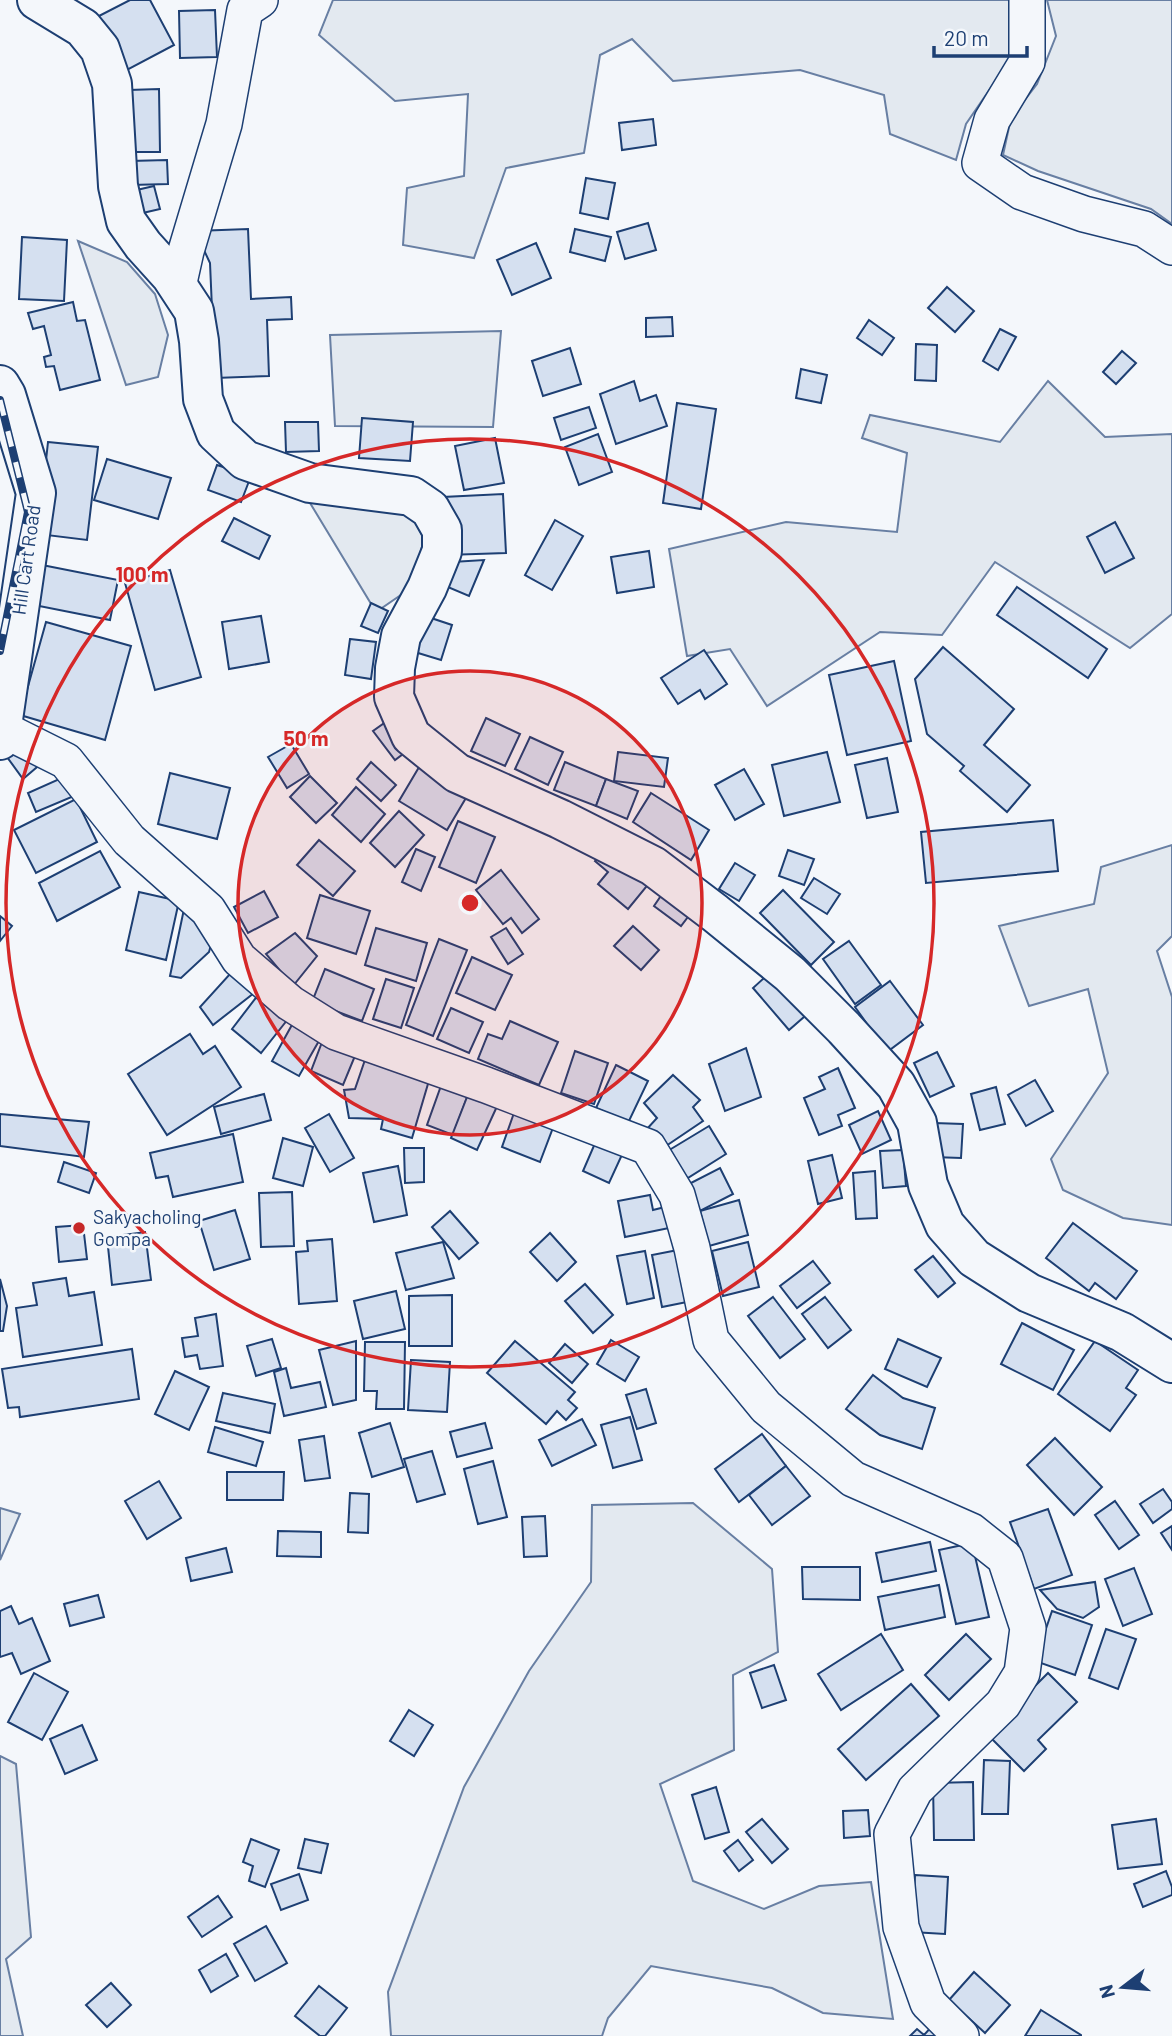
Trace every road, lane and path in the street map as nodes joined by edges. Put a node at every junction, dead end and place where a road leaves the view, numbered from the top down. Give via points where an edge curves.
1 (37, 0) edge
2 (260, 0) edge
3 (1027, 0) edge
4 (1172, 247) edge
5 (178, 287) junction
6 (0, 385) edge
7 (1, 732) edge
8 (1172, 1363) edge
9 (961, 2036) edge

1 - 5 main road via 82,28 100,49 111,84 118,186 126,221
2 - 5 street via 245,10 224,124
3 - 4 street via 1027,62 992,120 980,163 1022,192 1144,229
5 - 8 main road via 194,311 203,399 216,433 245,460 310,483 411,496 430,509 442,530 442,551 401,636 395,668 394,697 411,736 457,773 653,866 716,913 790,974 895,1085 917,1123 928,1185 945,1225 974,1258 1030,1293 1122,1332
6 - 7 main road, Hill Cart Road via 36,494
7 - 9 street via 66,761 129,840 208,910 239,959 290,1003 336,1032 648,1147 677,1195 711,1340 766,1407 853,1479 971,1531 1005,1558 1028,1628 1022,1673 1003,1704 915,1790 892,1834 901,1927 928,2004

